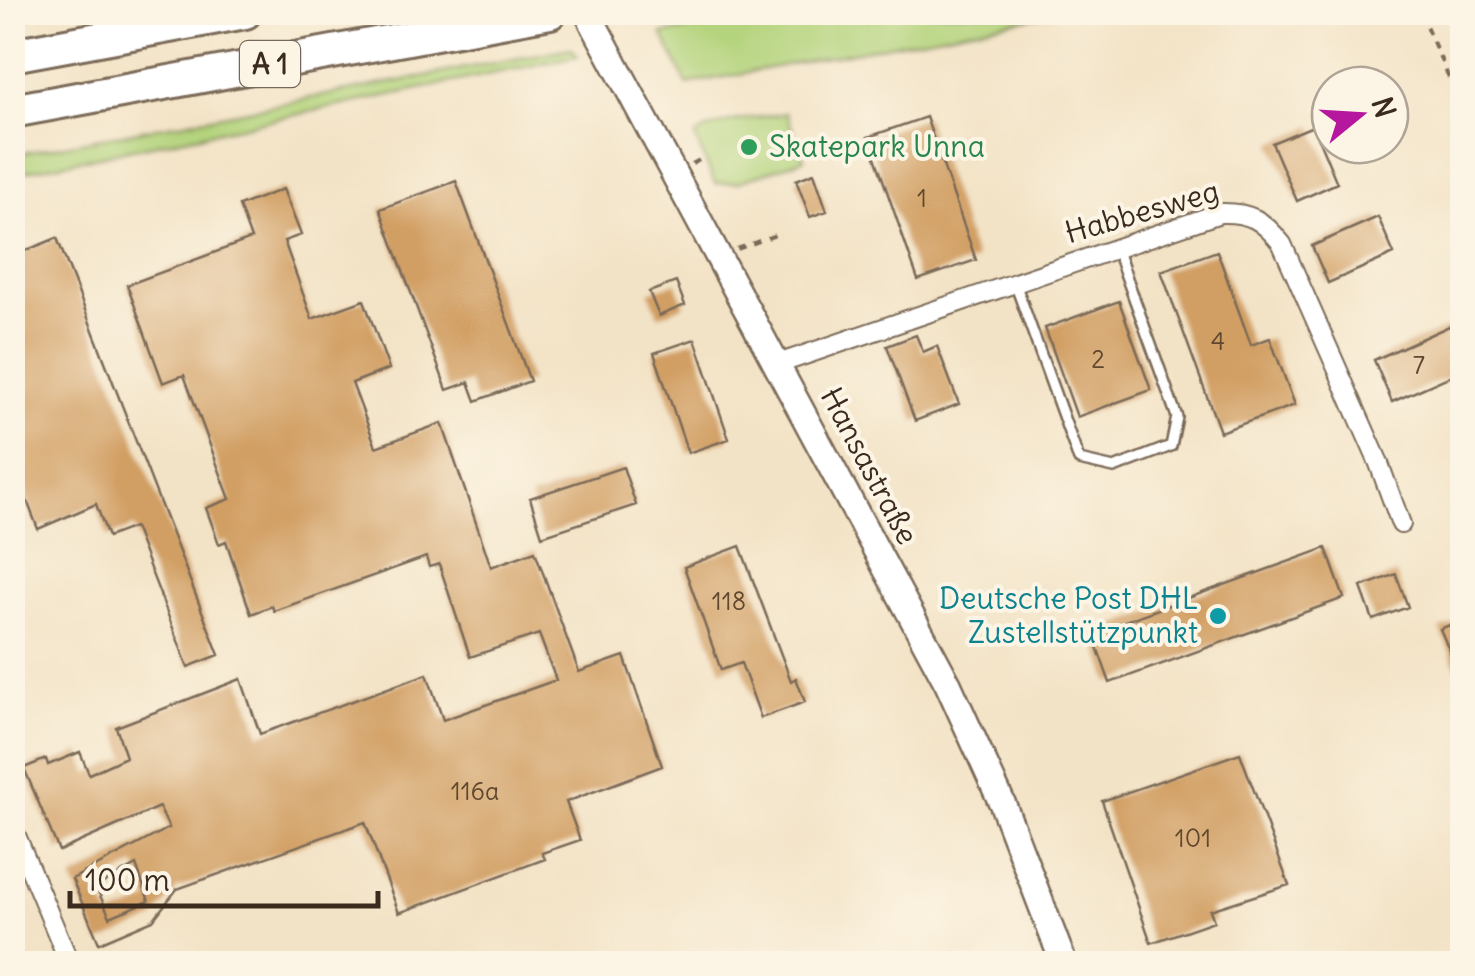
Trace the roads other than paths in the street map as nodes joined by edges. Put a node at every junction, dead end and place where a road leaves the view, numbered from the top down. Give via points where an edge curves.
1 (245, 12) edge
2 (587, 12) edge
3 (539, 14) edge
4 (12, 56) edge
5 (12, 111) edge
6 (1116, 247) junction
7 (1014, 280) junction
8 (778, 364) junction
9 (1401, 524) dead end
10 (12, 826) edge
11 (70, 964) edge
12 (1064, 964) edge

1 - 4 highway, A 1
2 - 8 main road, Hansastraße
3 - 5 highway, A 1
6 - 7 street, Habbesweg
6 - 7 lane via 1177,417 1171,446 1114,468 1079,460
6 - 9 street, Habbesweg via 1220,213 1244,212 1265,223 1282,244
7 - 8 street, Habbesweg
8 - 12 main road, Hansastraße via 963,714
10 - 11 street

